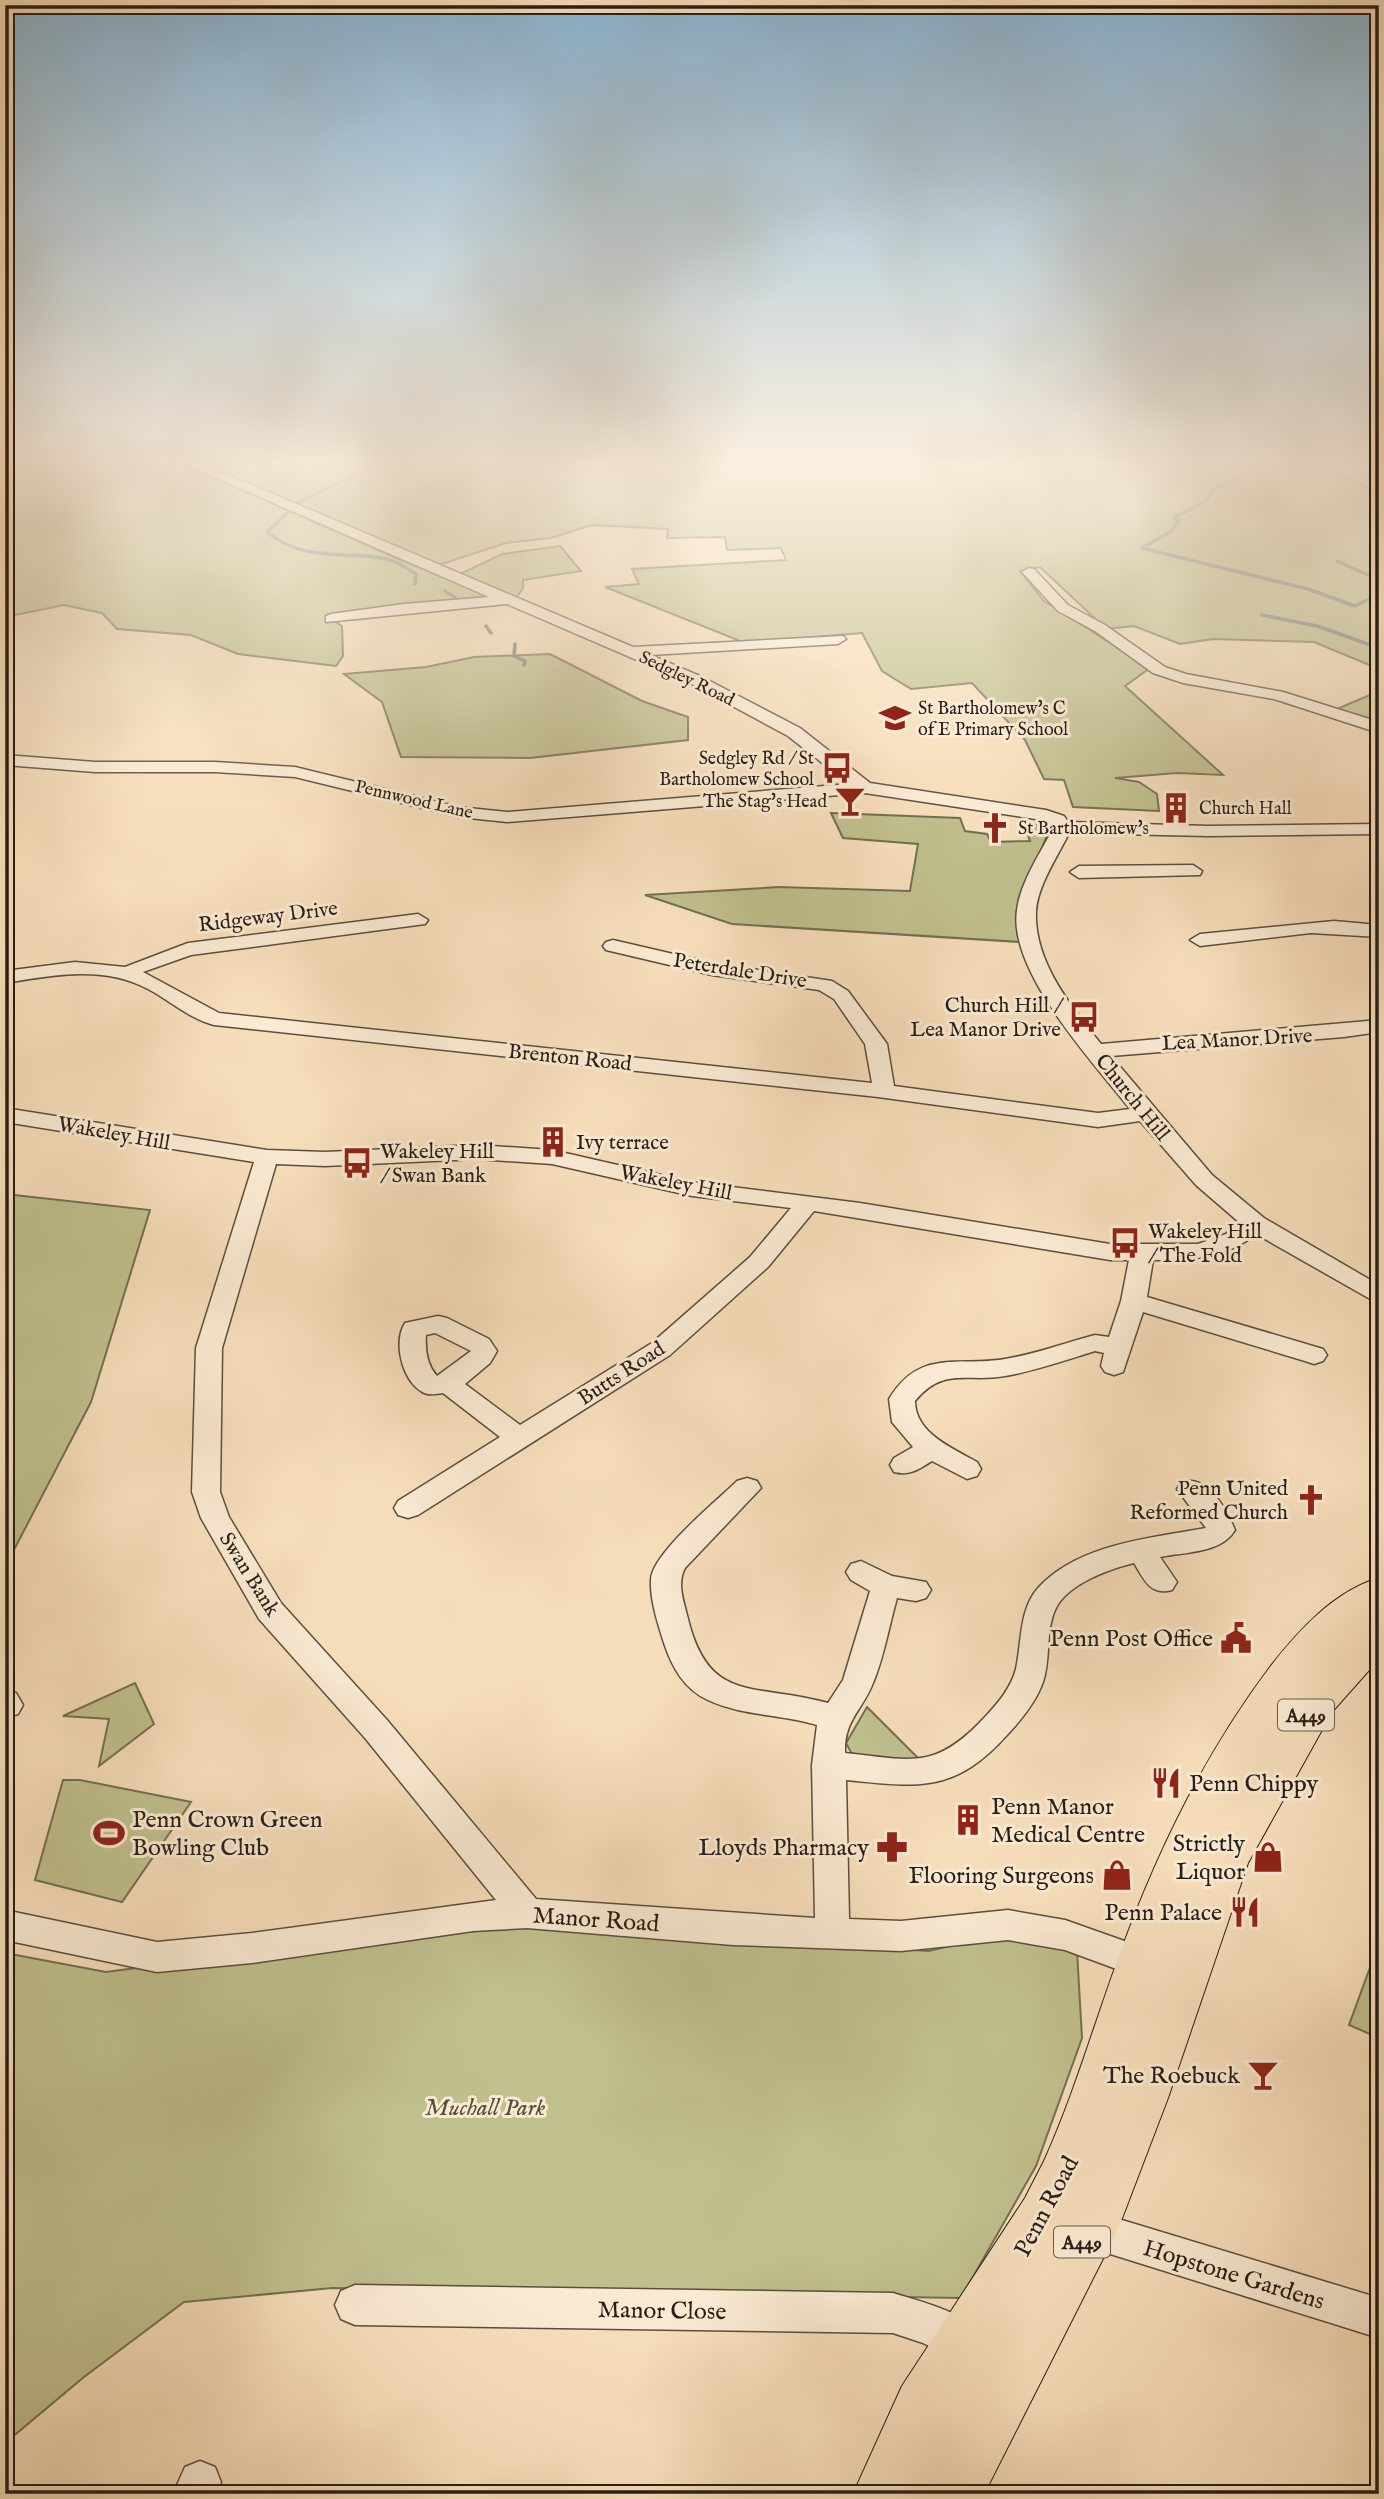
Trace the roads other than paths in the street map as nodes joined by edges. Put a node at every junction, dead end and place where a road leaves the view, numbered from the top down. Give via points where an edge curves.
1 (461, 579) edge
2 (1035, 579) edge
3 (512, 600) junction
4 (331, 619) dead end
5 (838, 639) dead end
6 (633, 652) junction
7 (1379, 728) edge
8 (5, 760) edge
9 (865, 788) junction
10 (1060, 823) junction
11 (1379, 829) edge
12 (1157, 830) junction
13 (1173, 871) junction
14 (1193, 871) dead end
15 (1092, 875) dead end
16 (423, 920) dead end
17 (1379, 932) edge
18 (1214, 943) dead end
19 (613, 946) dead end
20 (129, 975) junction
21 (5, 977) edge
22 (1379, 1026) edge
23 (1096, 1051) junction
24 (884, 1091) junction
25 (1146, 1114) junction
26 (5, 1115) edge
27 (267, 1157) junction
28 (807, 1204) junction
29 (1255, 1223) junction
30 (1142, 1254) junction
31 (1379, 1296) edge
32 (1134, 1301) junction
33 (1314, 1355) dead end
34 (448, 1384) dead end
35 (519, 1438) junction
36 (932, 1448) junction
37 (904, 1465) dead end
38 (967, 1469) dead end
39 (747, 1488) dead end
40 (1191, 1489) dead end
41 (408, 1508) dead end
42 (1142, 1551) junction
43 (1162, 1582) dead end
44 (888, 1583) dead end
45 (1379, 1594) edge
46 (1374, 1641) edge
47 (835, 1718) junction
48 (828, 1765) junction
49 (527, 1913) junction
50 (5, 1925) edge
51 (832, 1934) junction
52 (1163, 1969) junction
53 (1089, 2229) junction
54 (355, 2305) dead end
55 (1379, 2318) edge
56 (988, 2357) junction
57 (890, 2481) edge
58 (949, 2494) edge

1 - 3 street, Sedgley Road
2 - 7 street via 1063,608 1159,670 1277,695
3 - 4 street
3 - 6 street, Sedgley Road
5 - 6 street
6 - 9 street, Sedgley Road via 794,732
8 - 9 street, Pennwood Lane via 95,767 275,770 459,812 507,817
9 - 10 street, Pennwood Lane via 1031,812
10 - 12 street, Pennwood Lane
10 - 23 street, Church Hill via 1031,893 1028,930 1035,962 1050,990
11 - 12 street, Pennwood Lane
12 - 13 street
13 - 14 street
13 - 15 street
16 - 20 street, Ridgeway Drive via 188,949 144,964
17 - 18 street via 1332,925
19 - 24 street, Peterdale Drive via 699,967 825,985 841,995 876,1044
20 - 21 street, Brenton Road via 61,968
20 - 24 street, Brenton Road via 146,979 214,1019
22 - 23 street, Lea Manor Drive via 1318,1036 1171,1042
23 - 25 street, Church Hill
24 - 25 street, Brenton Road via 1098,1120
25 - 29 street, Church Hill via 1204,1180
26 - 27 street, Wakeley Hill
27 - 28 street, Wakeley Hill via 521,1153 562,1158 692,1189
27 - 49 street, Swan Bank via 209,1348 206,1492 215,1518 270,1611 376,1729
28 - 30 street, Wakeley Hill
28 - 35 street, Butts Road via 759,1262 661,1349
29 - 30 street, Wakeley Hill via 1235,1239 1201,1252
29 - 31 street, Church Hill
30 - 32 street
32 - 33 street via 1248,1344
32 - 36 street via 1117,1356 1095,1343 1004,1368 946,1369 919,1379 910,1386 901,1408 914,1432
34 - 35 street
35 - 41 street, Butts Road
36 - 37 street
36 - 38 street
39 - 47 street via 674,1561 665,1578 684,1652 701,1680 725,1694
40 - 42 street via 1214,1514 1221,1530 1216,1536
42 - 43 street
42 - 48 street via 1108,1560 1051,1594 1039,1612 1025,1688 997,1727 959,1758 943,1768 922,1771
44 - 47 street via 858,1683
45 - 52 highway, Penn Road / A449 via 1343,1619 1302,1658 1245,1740 1191,1842
46 - 52 highway, Penn Road / A449 via 1315,1699
47 - 48 street
48 - 51 street
49 - 50 street, Manor Road via 157,1957
49 - 51 street, Manor Road
51 - 52 street, Manor Road via 901,1936 1008,1925 1065,1935
52 - 53 highway, Penn Road / A449
52 - 56 highway, Penn Road / A449 via 1049,2210
53 - 55 street, Hopstone Gardens
53 - 56 highway, Penn Road / A449
54 - 56 street, Manor Close via 893,2313 932,2326
56 - 57 highway, Penn Road / A449
56 - 58 highway, Penn Road / A449
57 - 58 street

